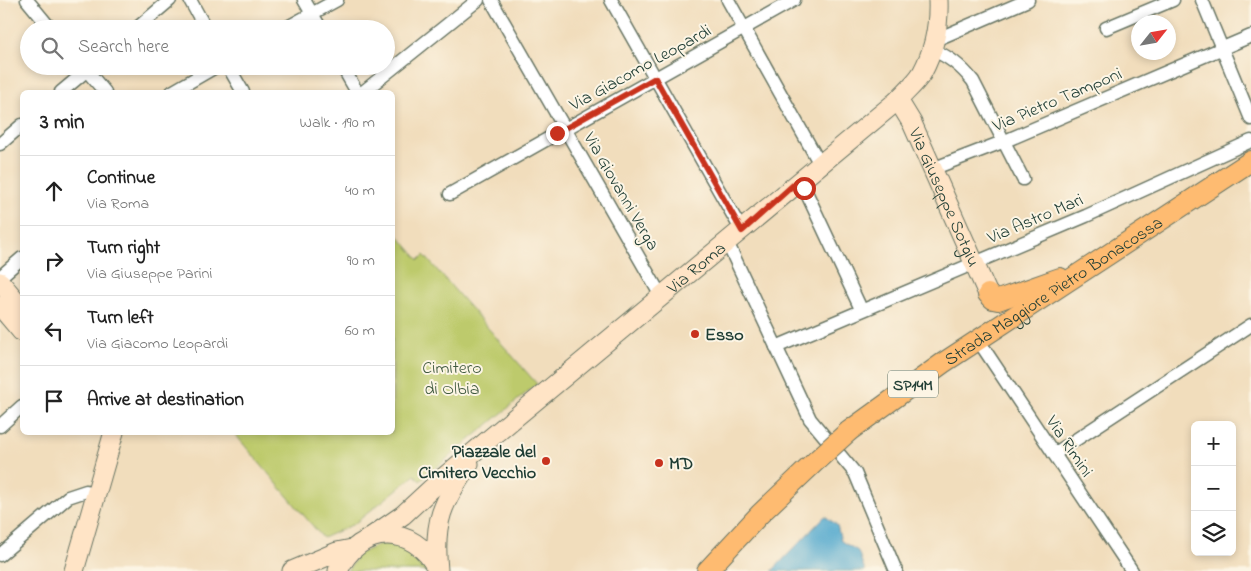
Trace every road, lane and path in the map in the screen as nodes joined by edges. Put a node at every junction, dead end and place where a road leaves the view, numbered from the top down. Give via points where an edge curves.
1 (26, 0) edge
2 (170, 0) edge
3 (190, 0) edge
4 (304, 0) edge
5 (337, 0) edge
6 (478, 0) edge
7 (490, 0) edge
8 (611, 0) edge
9 (728, 0) edge
10 (794, 0) edge
11 (938, 0) edge
12 (1028, 0) edge
13 (1173, 0) edge
14 (1202, 0) edge
15 (312, 13) junction
16 (43, 20) edge
17 (147, 20) edge
18 (201, 20) edge
19 (300, 20) edge
20 (316, 20) edge
21 (1106, 28) dead end
22 (745, 29) junction
23 (1251, 36) edge
24 (933, 45) junction
25 (1223, 49) junction
26 (395, 66) edge
27 (79, 75) edge
28 (92, 75) edge
29 (201, 75) edge
30 (233, 75) edge
31 (347, 75) edge
32 (384, 75) edge
33 (655, 78) junction
34 (63, 90) edge
35 (104, 90) edge
36 (175, 90) edge
37 (242, 90) edge
38 (356, 90) edge
39 (366, 90) edge
40 (898, 100) junction
41 (1251, 120) edge
42 (20, 127) edge
43 (566, 128) junction
44 (1005, 141) junction
45 (1251, 141) edge
46 (0, 144) edge
47 (1251, 161) edge
48 (820, 164) junction
49 (932, 169) junction
50 (800, 179) junction
51 (1023, 179) dead end
52 (450, 194) dead end
53 (742, 231) junction
54 (727, 242) junction
55 (20, 260) edge
56 (973, 264) junction
57 (1090, 267) junction
58 (0, 277) edge
59 (0, 282) edge
60 (988, 294) joint
61 (661, 296) junction
62 (0, 306) edge
63 (20, 306) edge
64 (861, 309) junction
65 (1251, 325) edge
66 (20, 330) edge
67 (978, 340) junction
68 (776, 347) junction
69 (20, 408) edge
70 (0, 426) edge
71 (113, 435) edge
72 (479, 450) junction
73 (1054, 454) junction
74 (97, 494) junction
75 (360, 544) junction
76 (0, 555) edge
77 (438, 570) edge
78 (74, 571) edge
79 (292, 571) edge
80 (338, 571) edge
81 (707, 571) edge
82 (896, 571) edge
83 (1132, 571) edge

1 - 16 street
2 - 17 street
3 - 18 street
4 - 15 street
5 - 15 street
6 - 26 street
7 - 43 street, Via Giovanni Verga
8 - 33 street
9 - 22 street
10 - 22 street, Via Giacomo Leopardi
11 - 24 main road, Via Roma via 939,16
12 - 24 street
13 - 21 street
14 - 25 street
15 - 19 street
15 - 20 street
22 - 33 street, Via Giacomo Leopardi
22 - 48 street
23 - 25 street, Via Pietro Tamponi
24 - 40 main road, Via Roma via 921,74
24 - 44 street via 962,67 973,81
25 - 41 street
25 - 44 street, Via Pietro Tamponi
27 - 34 street
28 - 35 street
29 - 36 street
30 - 37 street
31 - 38 street
32 - 39 street
33 - 43 street, Via Giacomo Leopardi
33 - 53 street
40 - 48 main road, Via Roma
40 - 49 main road, Via Giuseppe Sotgiu
42 - 46 street
43 - 52 street, Via Giacomo Leopardi
43 - 61 street, Via Giovanni Verga
44 - 49 street, Via Pietro Tamponi
44 - 51 street
45 - 56 street, Via Astro Mari
47 - 57 main road, Strada Maggiore Pietro Bonacossa / SP14M
48 - 50 main road, Via Roma
49 - 56 main road, Via Giuseppe Sotgiu
50 - 53 main road, Via Roma
50 - 64 street
53 - 54 main road, Via Roma
54 - 61 main road, Via Roma
54 - 68 street
55 - 58 street
56 - 60 main road, Via Giuseppe Sotgiu
56 - 64 street, Via Astro Mari
57 - 60 main road via 998,300
57 - 67 main road, Strada Maggiore Pietro Bonacossa / SP14M
59 - 63 main road
61 - 72 main road, Via Roma
62 - 66 main road
64 - 68 street, Via Astro Mari
65 - 73 street
67 - 73 street, Via Rimini
67 - 81 main road, Strada Maggiore Pietro Bonacossa / SP14M, bridge via 849,431 760,514
68 - 82 street via 810,419 855,474
69 - 70 street
71 - 74 main road
72 - 75 main road via 444,477 403,516
72 - 77 main road via 446,498 437,529
73 - 83 street, Via Rimini
74 - 76 street via 86,491 68,497
74 - 78 main road
75 - 77 main road via 381,535 409,539 431,557
75 - 79 main road
75 - 80 main road via 343,560

